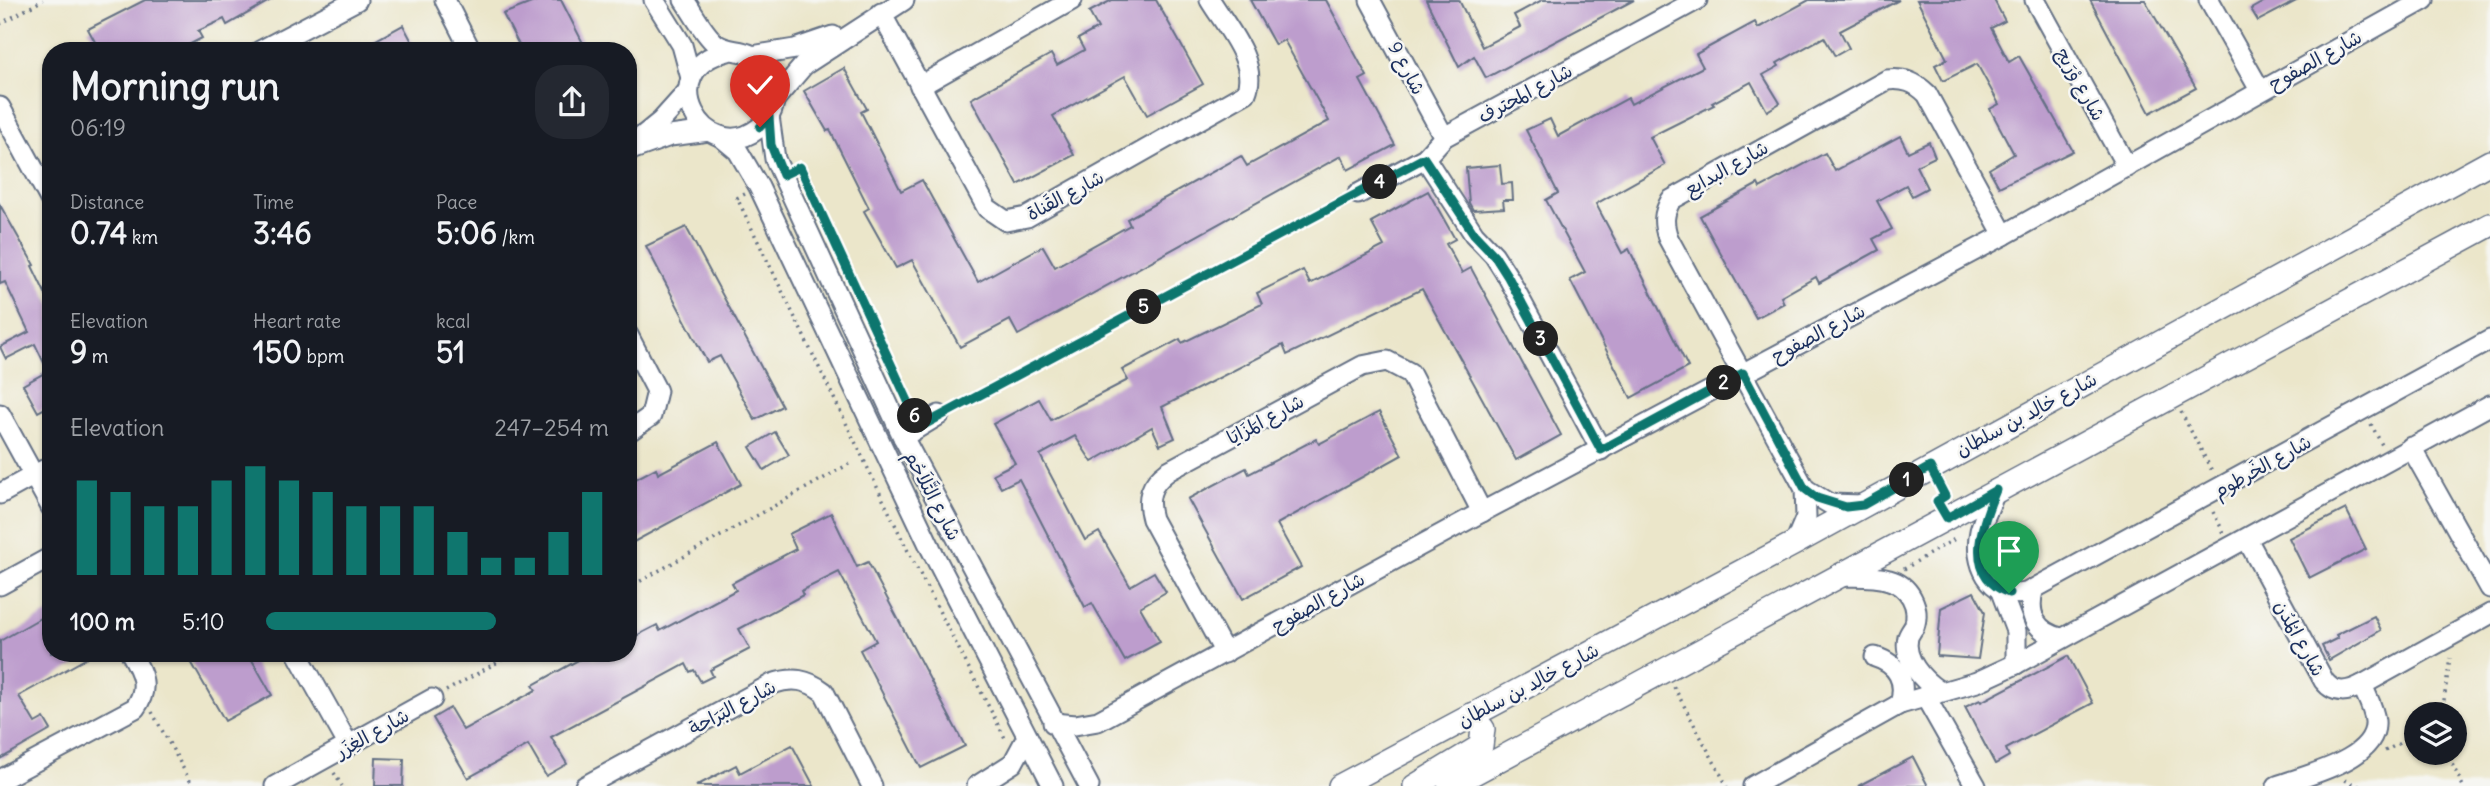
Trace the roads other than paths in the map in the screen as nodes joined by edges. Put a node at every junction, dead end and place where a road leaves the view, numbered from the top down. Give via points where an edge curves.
1 (357, 0) edge
2 (445, 0) edge
3 (654, 0) edge
4 (684, 0) edge
5 (904, 0) edge
6 (1072, 0) edge
7 (1210, 0) edge
8 (1370, 0) edge
9 (1697, 0) edge
10 (2035, 0) edge
11 (2208, 0) edge
12 (2424, 0) edge
13 (881, 13) junction
14 (857, 28) junction
15 (278, 42) edge
16 (466, 42) edge
17 (728, 51) junction
18 (752, 56) junction
19 (690, 84) junction
20 (920, 86) junction
21 (2260, 90) junction
22 (0, 107) edge
23 (772, 108) junction
24 (715, 134) junction
25 (1444, 137) junction
26 (637, 142) edge
27 (637, 147) edge
28 (1424, 158) junction
29 (2490, 162) edge
30 (2127, 167) junction
31 (42, 184) edge
32 (1359, 194) road end
33 (2486, 222) edge
34 (2004, 235) junction
35 (2490, 340) edge
36 (637, 352) edge
37 (1743, 373) junction
38 (2490, 405) edge
39 (0, 414) edge
40 (939, 415) road end
41 (637, 426) edge
42 (903, 437) junction
43 (2411, 447) junction
44 (1601, 450) junction
45 (42, 470) edge
46 (33, 475) junction
47 (1805, 489) junction
48 (1996, 490) junction
49 (42, 491) edge
50 (0, 494) edge
51 (1863, 505) junction
52 (1482, 512) junction
53 (1795, 543) junction
54 (2239, 543) junction
55 (42, 562) edge
56 (1839, 576) junction
57 (0, 585) edge
58 (2490, 588) edge
59 (2000, 589) junction
60 (2033, 591) junction
61 (2490, 614) edge
62 (2061, 638) junction
63 (1225, 653) junction
64 (1875, 657) dead end
65 (136, 662) edge
66 (302, 662) edge
67 (2017, 663) junction
68 (2362, 685) junction
69 (1932, 694) junction
70 (432, 699) road end
71 (1900, 704) junction
72 (1471, 715) junction
73 (1098, 721) junction
74 (1053, 723) junction
75 (1018, 741) junction
76 (349, 746) junction
77 (1075, 761) junction
78 (1006, 770) junction
79 (1049, 779) edge
80 (0, 780) edge
81 (1760, 784) edge
82 (275, 786) edge
83 (585, 786) edge
84 (872, 786) edge
85 (977, 786) edge
86 (1089, 786) edge
87 (1340, 786) edge
88 (1415, 786) edge
89 (1450, 786) edge
90 (1976, 786) edge
91 (2277, 786) edge

1 - 15 street
2 - 16 street
3 - 19 street via 682,45
4 - 17 street via 711,39
5 - 13 street
6 - 20 street
7 - 20 street, شارع القَناة via 1247,63 1250,84 1246,93 1017,221 1006,221 987,208
8 - 25 street, شارع 9
9 - 25 street, شارع المحترف
10 - 30 street, شارع وْرَيج
11 - 21 street
12 - 21 street, شارع الصفوح
13 - 14 street
13 - 20 street, شارع القَناة
14 - 18 street via 795,49
14 - 23 street via 804,65
17 - 18 street
17 - 19 street via 706,59
18 - 23 street via 773,82
19 - 24 street via 690,107 697,121
19 - 26 street via 661,121
21 - 30 street, شارع الصفوح
22 - 31 street
23 - 24 street via 748,134 734,138
23 - 42 street, شارع التَّلاَحُم via 775,159
24 - 27 street via 670,136
24 - 75 street, شارع التَّلاَحُم via 738,151 760,187
25 - 28 street, شارع المحترف
28 - 32 street, شارع المحترف
28 - 44 street via 1508,277
29 - 51 main road, شارع خالِد بن سلطان
30 - 34 street, شارع الصفوح
33 - 48 main road
34 - 37 street, شارع الصفوح
34 - 37 street, شارع البدايع via 1927,94 1909,81 1887,80 1682,192 1664,211 1668,238
35 - 60 street, شارع الخَرطوم
36 - 41 street via 657,391 651,416
37 - 44 street, شارع الصفوح
37 - 47 street, شارع البدايع
38 - 43 street
39 - 46 street
40 - 42 street
42 - 74 street, شارع التَّلاَحُم
43 - 54 street
43 - 58 street
44 - 52 street, شارع الصفوح
45 - 46 street
46 - 49 street
46 - 50 street
47 - 51 street via 1830,504
47 - 53 street via 1806,517
48 - 56 main road
48 - 59 street via 1978,545 1984,572
51 - 53 main road, شارع خالِد بن سلطان
52 - 63 street, شارع الصفوح
52 - 63 street, شارع المَزَايَا via 1410,373 1387,361 1362,366 1168,471 1150,492 1150,513
53 - 72 main road, شارع خالِد بن سلطان
54 - 62 street
54 - 68 street, شارع المُدُن via 2324,681 2342,692
55 - 57 street
56 - 69 street via 1896,582 1911,596 1914,627 1908,636 1913,665
56 - 89 main road
59 - 60 street via 2018,594
59 - 67 street via 2017,631
60 - 62 street via 2030,603 2038,627
61 - 68 street, شارع المُدُن
62 - 67 street
63 - 73 street, شارع الصفوح
64 - 71 street via 1900,674
65 - 80 street via 142,672 143,695 135,708
66 - 76 street
67 - 69 street via 1977,682
68 - 91 street via 2375,724 2368,745 2352,758
69 - 71 street
69 - 90 street
70 - 76 street, شارع الغِزَر
71 - 81 street
72 - 87 main road, شارع خالِد بن سلطان
72 - 88 main road via 1483,729 1481,746
73 - 74 street, شارع الصفوح via 1075,726
73 - 77 street, شارع الصفوح via 1082,739
74 - 77 street, شارع التَّلاَحُم
75 - 78 street via 1019,755
75 - 79 street, شارع التَّلاَحُم
76 - 82 street, شارع الغِزَر
77 - 86 street, شارع التَّلاَحُم
78 - 79 street via 1026,768
78 - 85 street
83 - 84 street, شارع البَرَاحة via 772,684 800,679 824,692

